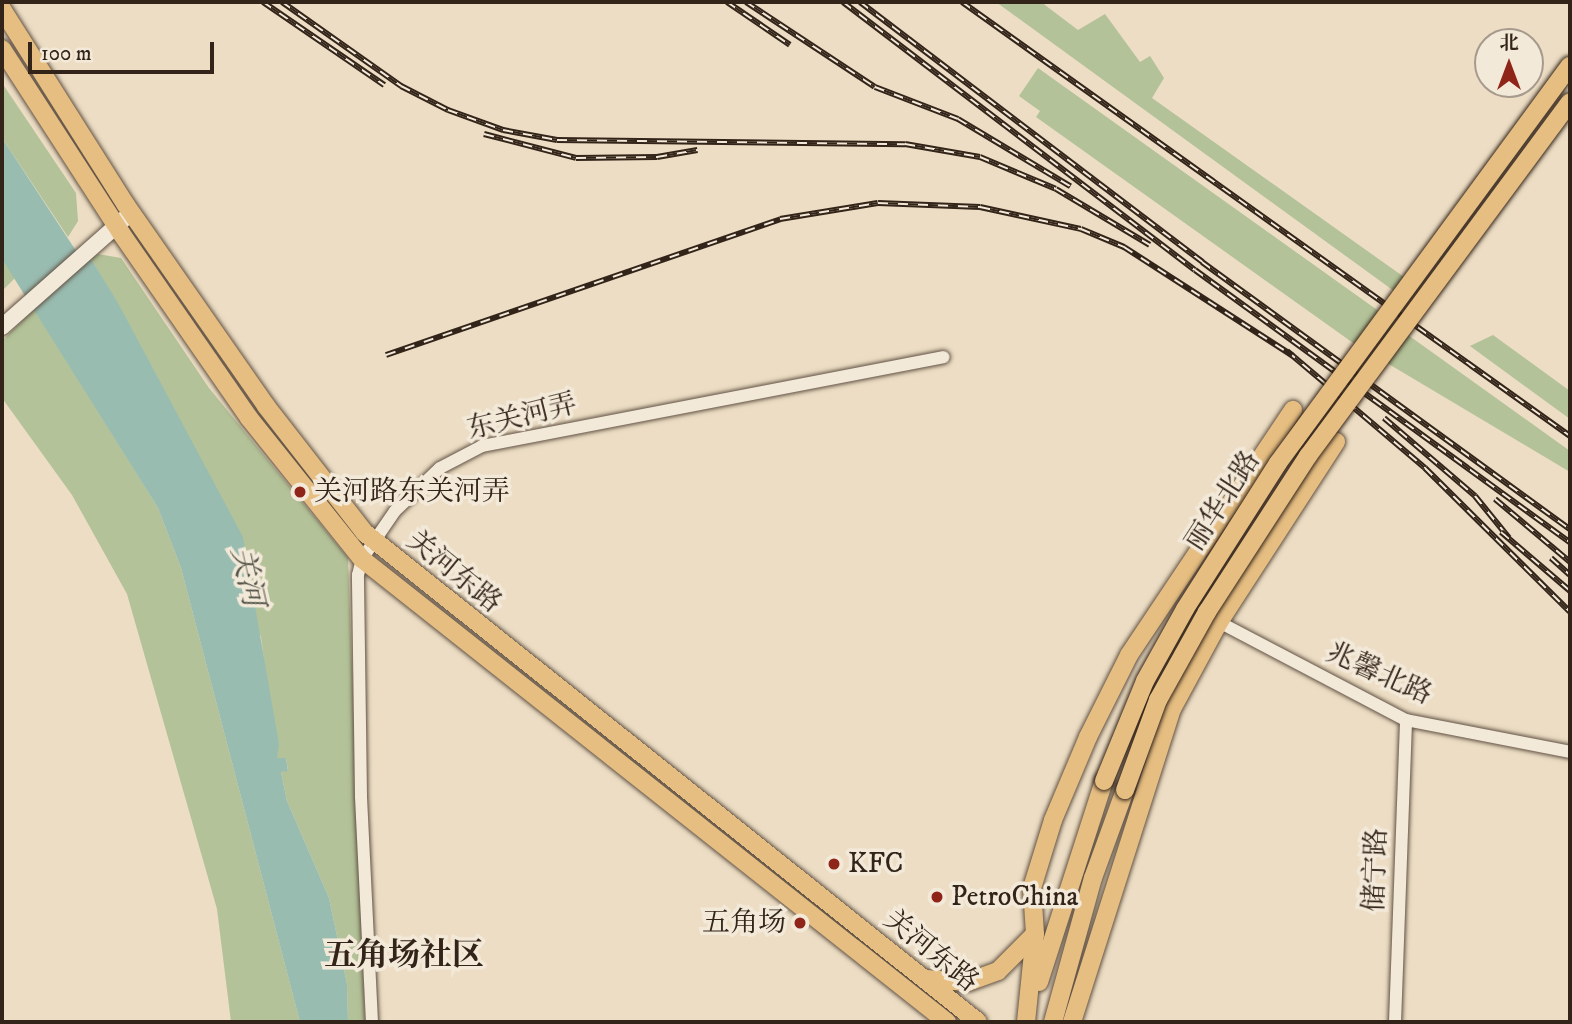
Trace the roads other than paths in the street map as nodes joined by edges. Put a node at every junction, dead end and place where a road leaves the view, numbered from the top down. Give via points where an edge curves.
1 (2, 9) edge
2 (2, 49) edge
3 (1570, 66) edge
4 (1570, 102) edge
5 (129, 209) junction
6 (113, 222) junction
7 (21, 305) junction
8 (2, 316) edge
9 (2, 327) edge
10 (944, 357) dead end
11 (1293, 410) dead end
12 (1336, 442) dead end
13 (375, 541) junction
14 (362, 559) junction
15 (1219, 622) junction
16 (1406, 720) junction
17 (1570, 752) edge
18 (1072, 872) junction
19 (1035, 934) junction
20 (924, 978) junction
21 (372, 1022) edge
22 (947, 1022) edge
23 (978, 1022) edge
24 (1027, 1022) edge
25 (1053, 1022) edge
26 (1072, 1022) edge
27 (1395, 1022) edge

1 - 5 main road, 关河东路
2 - 6 main road, 关河东路
3 - 18 main road, 丽华北路, bridge via 1278,463 1185,609 1145,681
4 - 25 main road, 丽华北路, bridge via 1308,456 1207,612 1158,701 1093,878
5 - 6 street
5 - 13 main road, 关河东路 via 266,406
6 - 7 street
6 - 14 main road, 关河东路 via 249,418
7 - 8 street
7 - 9 street
10 - 13 street, 东关河弄 via 482,446 440,468 395,511
11 - 19 main road via 1129,654 1088,737 1053,820 1032,888
12 - 15 main road
13 - 14 street, 东关河弄
13 - 20 main road, 关河东路
14 - 21 street via 361,796
14 - 22 main road, 关河东路
15 - 16 street, 兆馨北路
15 - 26 main road via 1172,709
16 - 17 street, 兆馨北路
16 - 27 street, 储宁路
18 - 19 main road
18 - 24 main road, 丽华北路
19 - 20 main road via 1026,948 998,971 968,982 945,984
19 - 24 main road
20 - 23 main road, 关河东路

